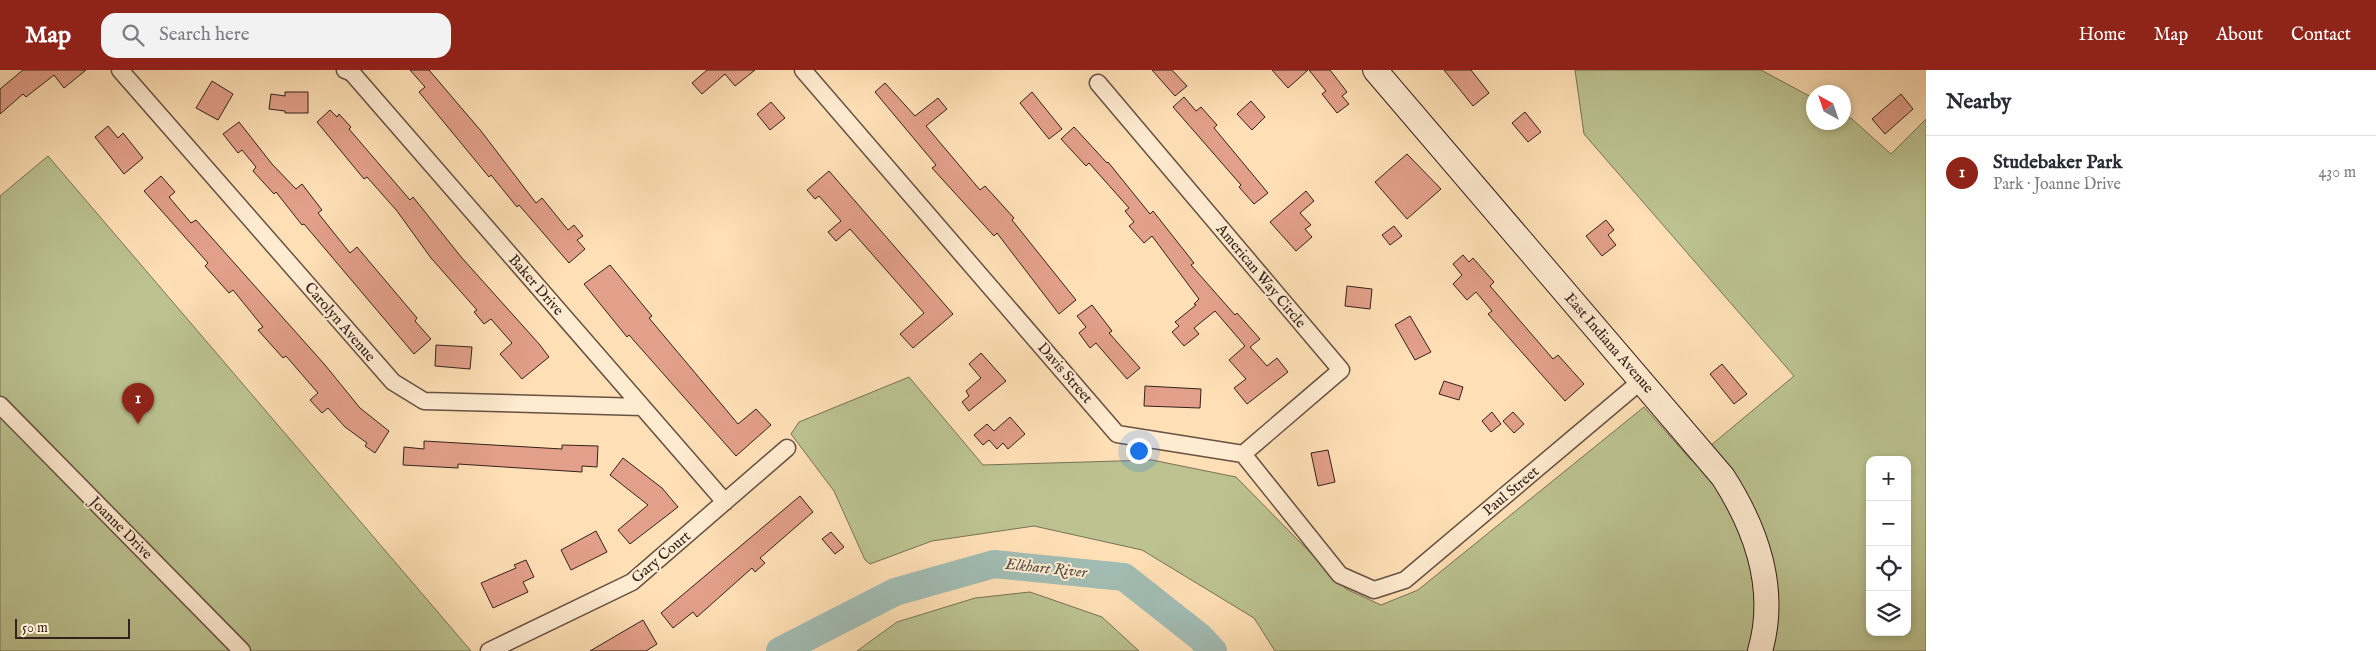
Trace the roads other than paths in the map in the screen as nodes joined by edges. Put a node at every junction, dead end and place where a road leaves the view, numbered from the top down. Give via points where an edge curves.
1 (120, 70) edge
2 (345, 70) edge
3 (803, 70) edge
4 (1375, 70) edge
5 (1098, 83) dead end
6 (1641, 381) junction
7 (0, 406) edge
8 (642, 407) junction
9 (787, 448) dead end
10 (1243, 454) junction
11 (725, 502) junction
12 (242, 651) edge
13 (489, 651) edge
14 (1760, 651) edge

1 - 8 street, Carolyn Avenue via 393,382 424,401
2 - 8 street, Baker Drive
3 - 10 street, Davis Street via 1117,434
4 - 6 street, East Indiana Avenue
5 - 10 street, American Way Circle via 1341,370
6 - 10 street, Paul Street via 1405,580 1374,590 1340,574
6 - 14 street, East Indiana Avenue via 1723,477 1755,536 1764,572 1767,606
7 - 12 street, Joanne Drive
8 - 11 street, Baker Drive
9 - 11 street, Gary Court
11 - 13 street, Gary Court via 632,582

